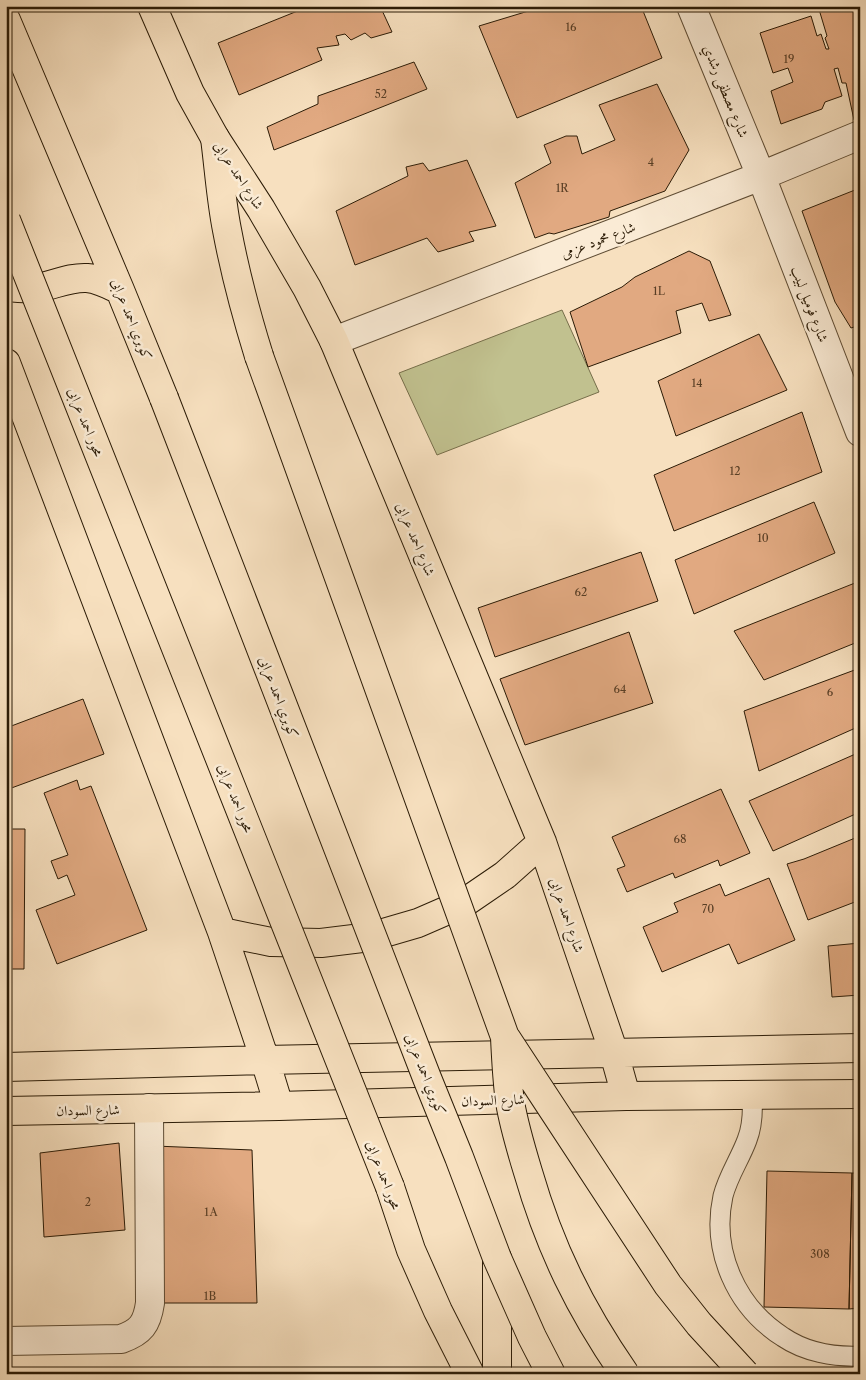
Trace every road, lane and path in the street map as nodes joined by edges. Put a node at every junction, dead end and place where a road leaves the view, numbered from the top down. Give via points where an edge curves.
1 (152, 6) edge
2 (691, 6) edge
3 (6, 20) edge
4 (860, 135) edge
5 (215, 138) junction
6 (761, 176) junction
7 (6, 220) edge
8 (6, 287) edge
9 (120, 290) junction
10 (334, 341) junction
11 (6, 363) edge
12 (860, 432) edge
13 (542, 842) junction
14 (222, 932) junction
15 (505, 1037) junction
16 (860, 1048) edge
17 (614, 1053) junction
18 (266, 1060) junction
19 (6, 1067) edge
20 (860, 1094) edge
21 (752, 1095) junction
22 (626, 1096) junction
23 (279, 1106) junction
24 (149, 1108) junction
25 (6, 1111) edge
26 (497, 1258) junction
27 (6, 1341) edge
28 (860, 1356) edge
29 (470, 1374) edge
30 (497, 1374) edge
31 (551, 1374) edge
32 (625, 1374) edge
33 (745, 1374) edge

1 - 5 main road, شارع احمد عرابى via 190,93
2 - 6 street, شارع مصطفى رشدي
3 - 9 main road, كوبري احمد عرابى
4 - 6 street, شارع محمود عزمى
5 - 10 main road, شارع احمد عرابى via 261,209
5 - 15 main road, bridge via 228,236 259,356
6 - 10 street, شارع محمود عزمى
6 - 12 street, شارع فوميل لبيب
7 - 29 main road, محور احمد عرابى, bridge via 390,1186 411,1250
8 - 9 main road via 36,288 88,278
9 - 26 main road, كوبري احمد عرابى, bridge
10 - 13 main road, شارع احمد عرابى
11 - 14 main road
13 - 14 main road via 505,875 464,903 418,923 370,937 321,943 271,942
13 - 17 main road, شارع احمد عرابى
14 - 18 main road
15 - 32 main road, bridge via 516,1132 539,1210 579,1300
15 - 33 main road, bridge via 668,1285
16 - 17 main road
17 - 18 main road
17 - 22 main road, شارع احمد عرابى
18 - 19 main road
18 - 23 main road
20 - 21 main road, شارع السودان
21 - 22 main road, شارع السودان
21 - 28 lane via 748,1139 723,1196 721,1243 726,1266 749,1307 784,1338 828,1354
22 - 23 main road, شارع السودان
23 - 24 main road, شارع السودان
24 - 25 main road, شارع السودان
24 - 27 street via 150,1303 142,1327 121,1339
26 - 30 main road
26 - 31 main road, كوبري احمد عرابى, bridge

